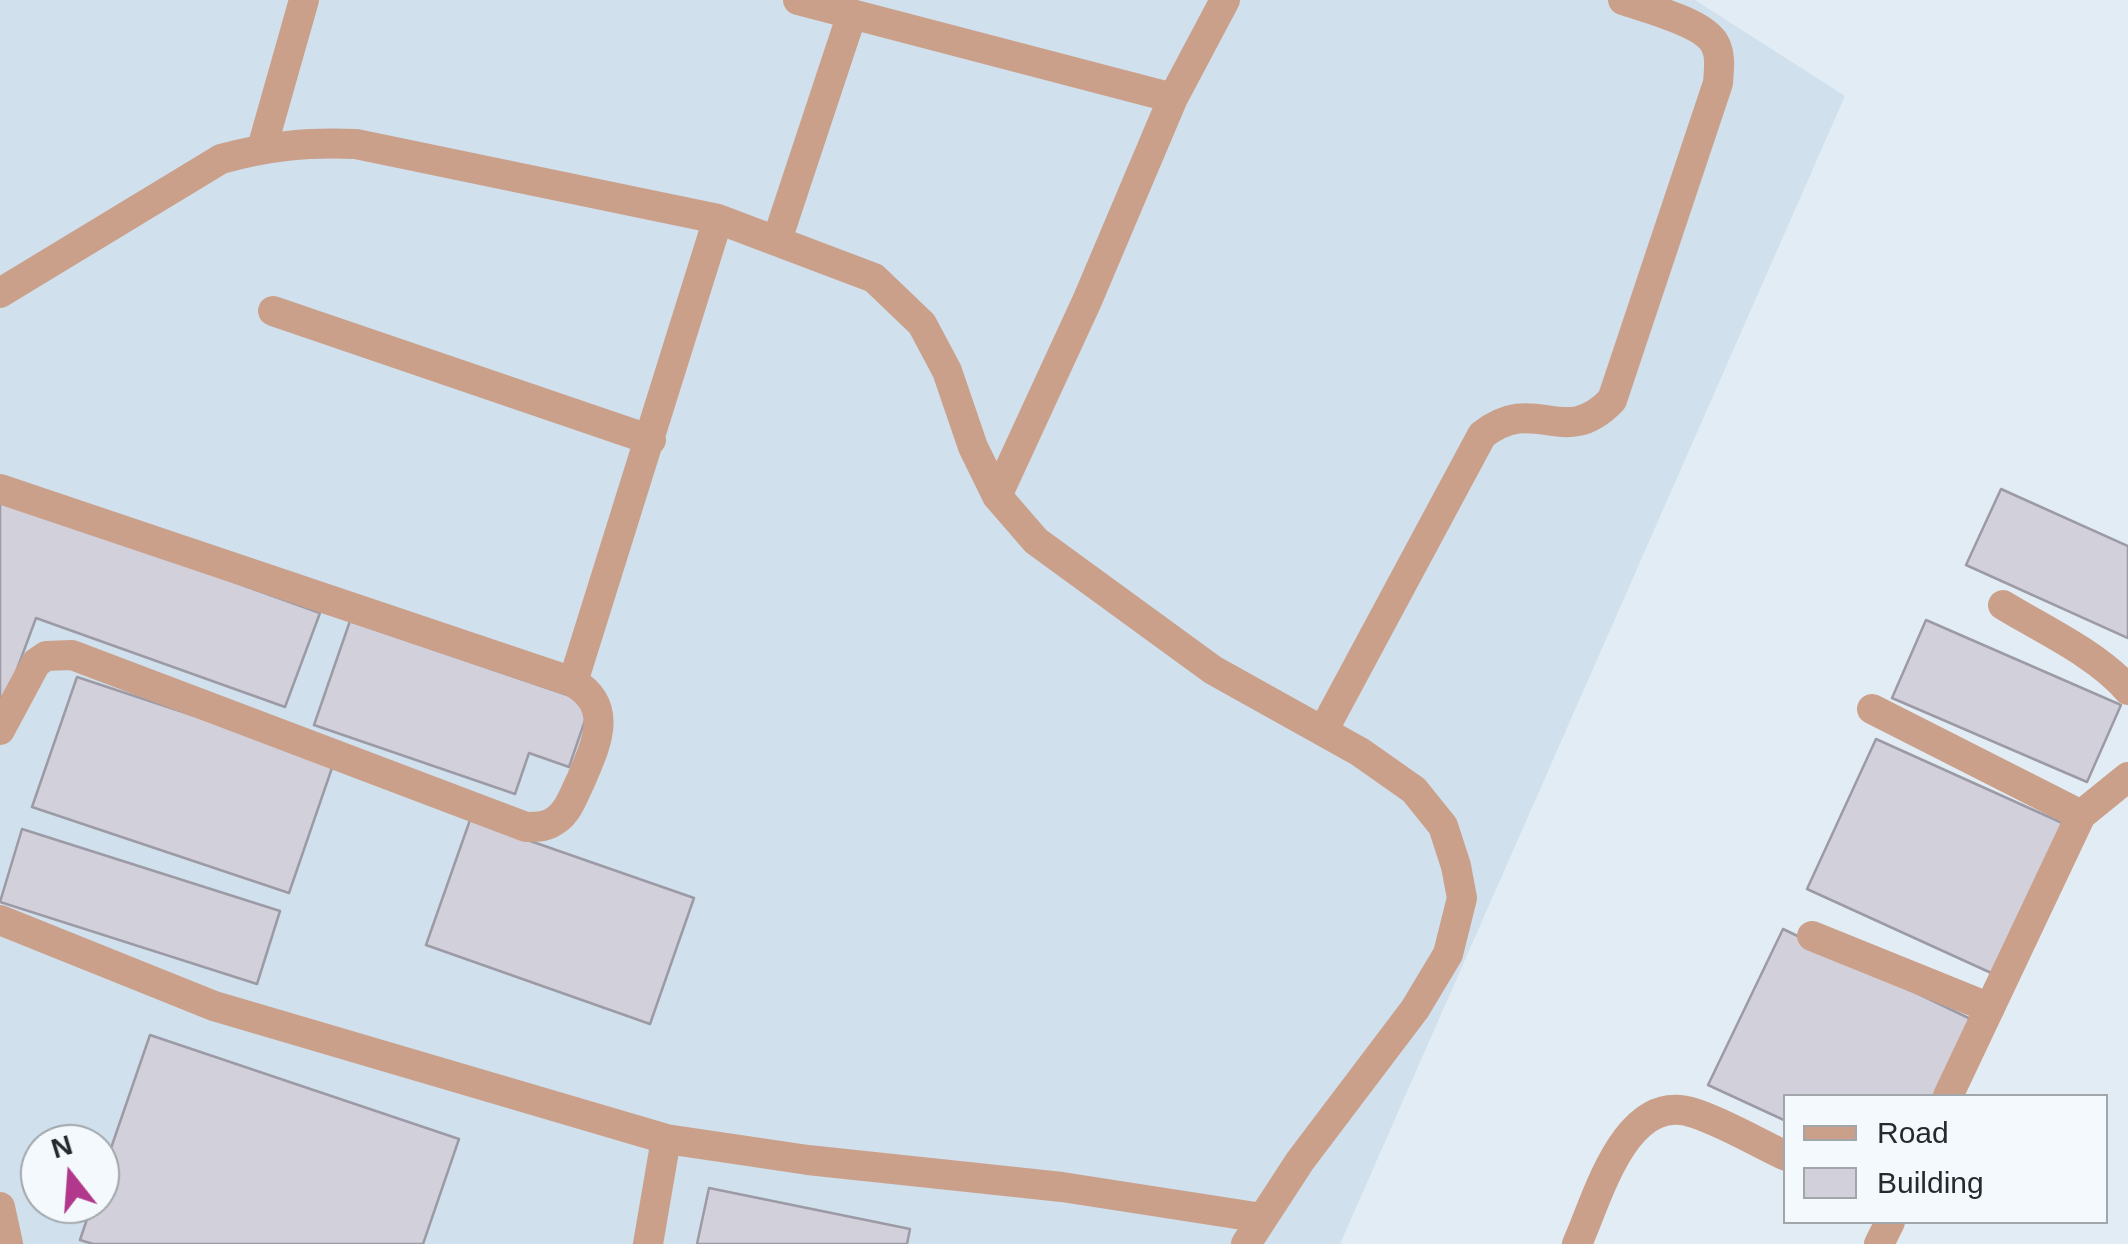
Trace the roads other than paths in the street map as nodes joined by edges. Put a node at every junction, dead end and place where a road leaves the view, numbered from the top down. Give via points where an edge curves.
1 (304, 0) edge
2 (798, 0) edge
3 (1226, 0) edge
4 (1623, 0) edge
5 (852, 14) junction
6 (1173, 98) junction
7 (262, 148) junction
8 (718, 220) junction
9 (777, 240) junction
10 (0, 293) edge
11 (273, 311) dead end
12 (650, 440) junction
13 (0, 489) edge
14 (997, 496) junction
15 (2002, 606) dead end
16 (573, 682) junction
17 (2128, 690) edge
18 (1872, 710) dead end
19 (0, 730) edge
20 (1323, 731) junction
21 (2128, 777) edge
22 (2081, 816) junction
23 (0, 920) edge
24 (1812, 936) dead end
25 (1990, 1008) junction
26 (1949, 1094) edge
27 (666, 1138) junction
28 (1783, 1155) edge
29 (0, 1208) edge
30 (1254, 1231) edge
31 (8, 1244) edge
32 (648, 1244) edge
33 (1577, 1244) edge

1 - 7 lane
2 - 5 lane
3 - 6 lane
4 - 20 lane via 1696,26 1717,46 1720,61 1612,400 1586,421 1567,425 1519,416 1482,435
5 - 6 lane
5 - 9 lane
6 - 14 lane
7 - 8 lane via 356,144
7 - 10 lane via 220,158
8 - 9 lane
8 - 12 lane
9 - 14 lane via 874,278 922,324
11 - 12 lane
12 - 16 lane
13 - 16 lane
14 - 20 lane via 1036,541 1213,670
15 - 17 lane via 2118,677
16 - 19 lane via 597,708 596,744 563,815 540,828 72,655 36,662
18 - 22 lane
20 - 30 lane via 1414,790 1443,826 1462,898 1448,954 1415,1008
21 - 22 lane
22 - 25 lane
23 - 27 lane via 214,1006
24 - 25 lane
25 - 26 lane
27 - 30 lane via 1062,1187
27 - 32 lane
28 - 33 lane via 1692,1112 1666,1109 1625,1136
29 - 31 lane

